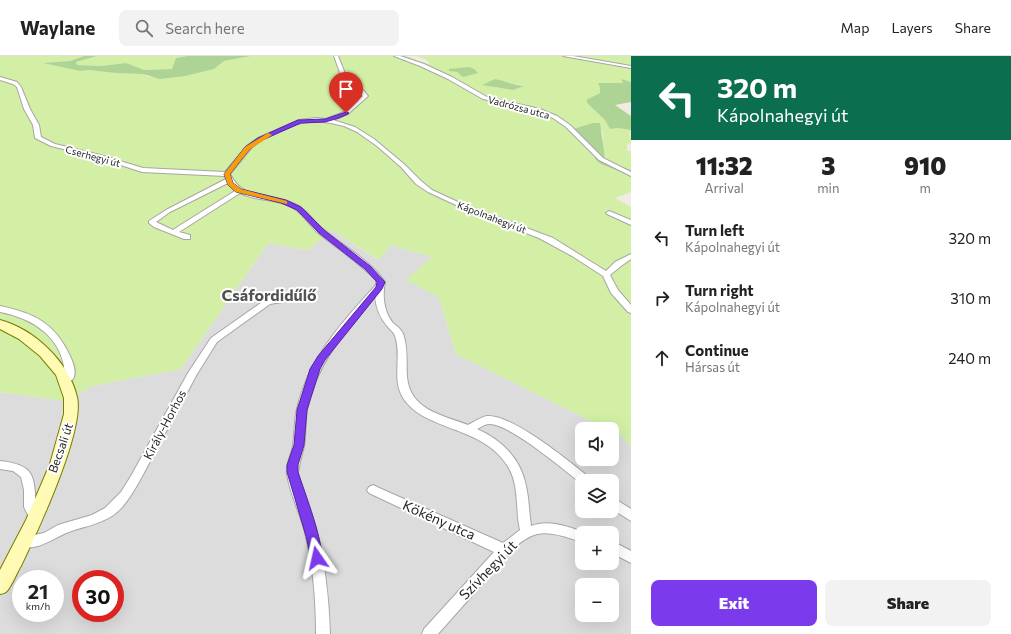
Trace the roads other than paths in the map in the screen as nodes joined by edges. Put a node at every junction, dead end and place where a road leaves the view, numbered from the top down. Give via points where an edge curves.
1 (336, 56) edge
2 (396, 56) edge
3 (566, 56) edge
4 (631, 67) edge
5 (0, 78) edge
6 (325, 120) junction
7 (631, 174) edge
8 (228, 177) junction
9 (239, 191) junction
10 (609, 213) dead end
11 (631, 223) edge
12 (173, 232) junction
13 (187, 237) dead end
14 (631, 256) edge
15 (606, 275) junction
16 (380, 287) junction
17 (297, 297) dead end
18 (0, 309) edge
19 (631, 310) edge
20 (0, 324) edge
21 (65, 382) junction
22 (469, 429) junction
23 (0, 465) edge
24 (577, 474) edge
25 (373, 490) dead end
26 (619, 507) edge
27 (36, 513) junction
28 (631, 516) edge
29 (527, 533) junction
30 (575, 535) edge
31 (24, 542) junction
32 (504, 550) junction
33 (619, 551) edge
34 (631, 557) edge
35 (0, 586) edge
36 (323, 634) edge
37 (429, 634) edge

1 - 6 street via 344,77 366,96 342,116
2 - 7 street, Vadrózsa utca via 429,68 485,98 538,110 555,117 601,158
3 - 4 street
5 - 8 street, Cserhegyi út via 19,86 36,125 38,138 47,143 142,170
6 - 8 street, Kápolnahegyi út via 300,121 260,139 247,148
6 - 15 street, Kápolnahegyi út via 347,125 359,131 402,166 419,184 431,191 476,213 556,243
8 - 9 street
8 - 12 street, Kápolnahegyi út via 151,222
9 - 12 street
9 - 16 street via 299,208 322,232 377,276 381,282
10 - 11 street
12 - 13 street, Kápolnahegyi út
14 - 15 street
15 - 19 street via 614,291
16 - 22 street via 383,313 400,338 402,384 409,402 425,413
16 - 36 street via 328,348 315,369 302,410 299,445 292,465 319,570 323,599
17 - 31 street, Király-Horhos via 268,302 214,340 193,373 136,479 108,512 95,519 62,529 46,538
18 - 21 street via 17,312 42,323 58,342 70,365 70,377
20 - 21 main road, Becsali út via 22,334 39,347
21 - 27 main road, Becsali út via 72,399 70,423
22 - 24 street via 485,421 498,421 548,451
22 - 29 street via 486,437 498,447 516,470 522,491 523,522
23 - 27 street via 16,467 27,475 30,508
25 - 32 street, Kökény utca
26 - 28 street
27 - 31 main road, Becsali út
29 - 30 street, Szívhegyi út via 546,528
29 - 32 street, Szívhegyi út
31 - 35 main road, Becsali út
32 - 37 street, Szívhegyi út
33 - 34 street

